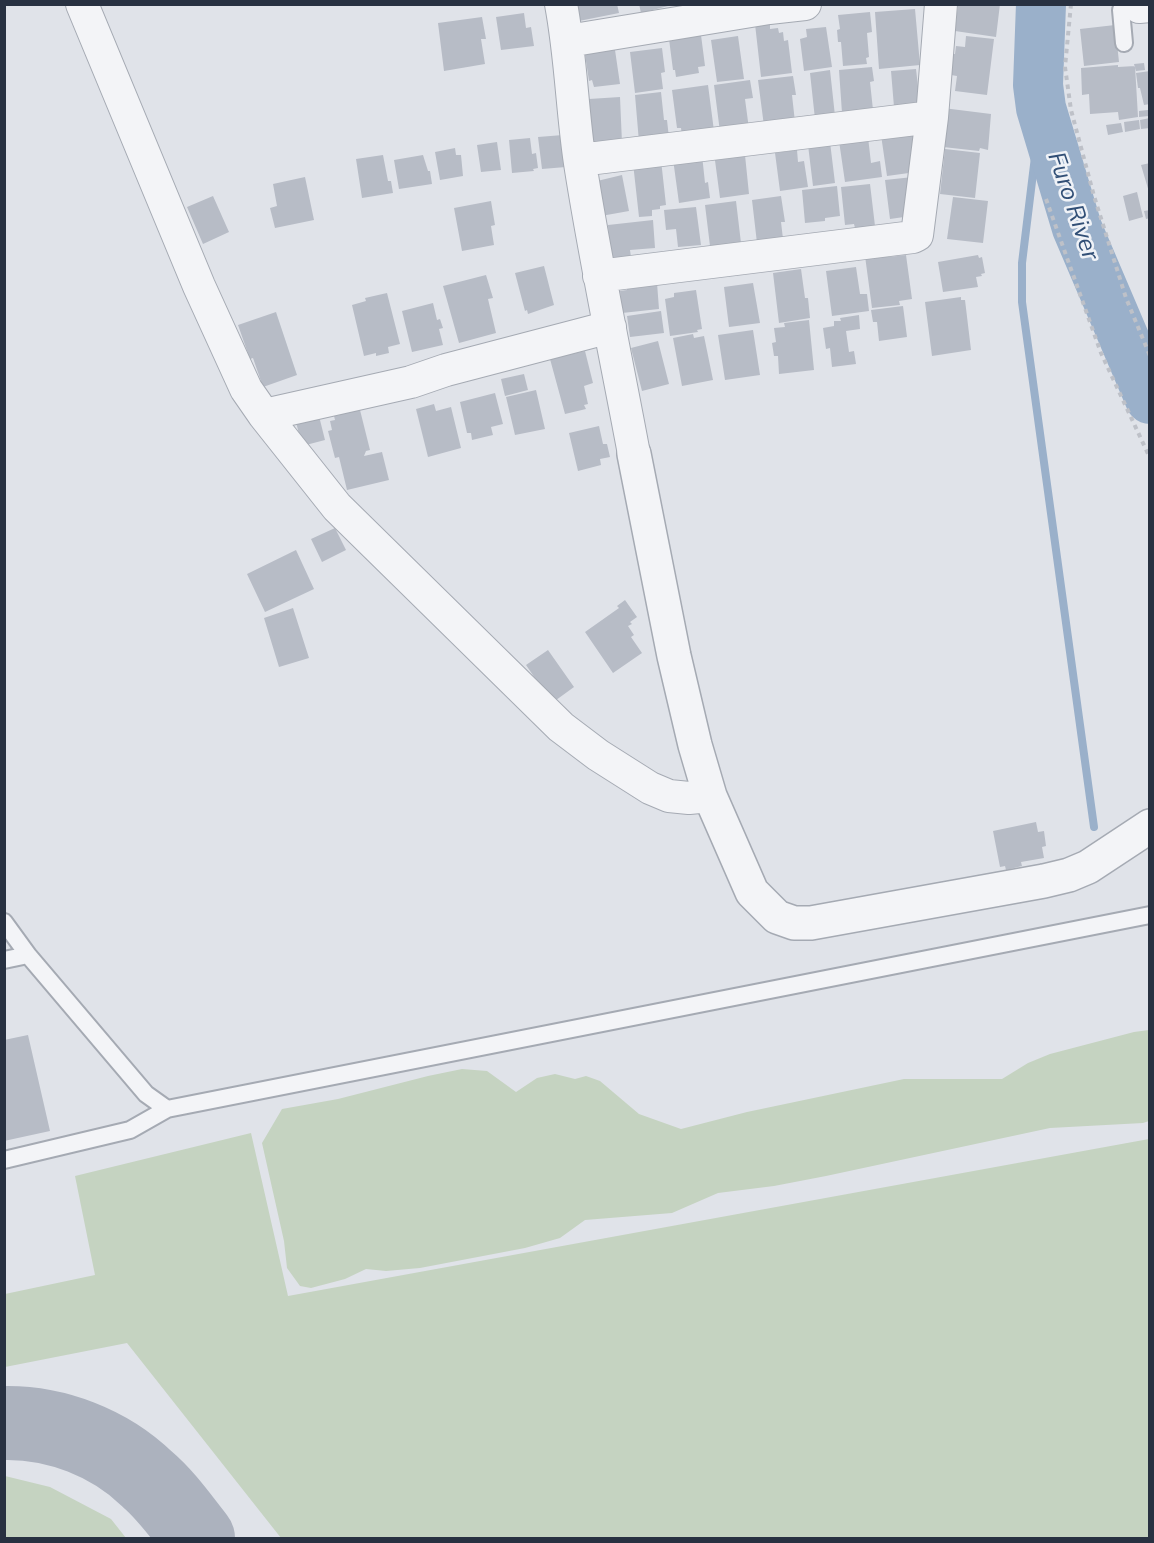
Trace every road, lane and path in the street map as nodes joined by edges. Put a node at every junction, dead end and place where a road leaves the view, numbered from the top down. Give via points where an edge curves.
1 (82, 4) edge
2 (561, 4) edge
3 (805, 4) edge
4 (941, 4) edge
5 (1071, 4) edge
6 (1142, 6) edge
7 (568, 41) junction
8 (1124, 43) dead end
9 (932, 117) junction
10 (580, 160) junction
11 (1046, 199) dead end
12 (599, 276) junction
13 (610, 327) junction
14 (1149, 356) edge
15 (264, 415) junction
16 (634, 453) joint
17 (1149, 458) edge
18 (710, 796) junction
19 (1149, 826) edge
20 (1149, 915) edge
21 (4, 922) edge
22 (28, 955) junction
23 (4, 960) edge
24 (167, 1109) junction
25 (4, 1160) edge

1 - 15 street via 204,297 246,389
2 - 7 street
3 - 7 street
4 - 9 street
5 - 14 path via 1065,67 1071,110 1094,196
6 - 8 lane via 1121,10
7 - 10 street
9 - 10 street
9 - 12 street via 917,235 913,237
10 - 12 street
11 - 17 path via 1101,352
12 - 13 street
13 - 15 street via 411,382
13 - 16 street
15 - 18 street via 337,507 561,727 650,788 669,796
16 - 18 street via 674,656
18 - 19 street via 752,892 777,916 794,923 1069,875 1088,867
20 - 24 lane
21 - 22 lane
22 - 23 lane
22 - 24 lane via 146,1094
24 - 25 lane via 130,1130

